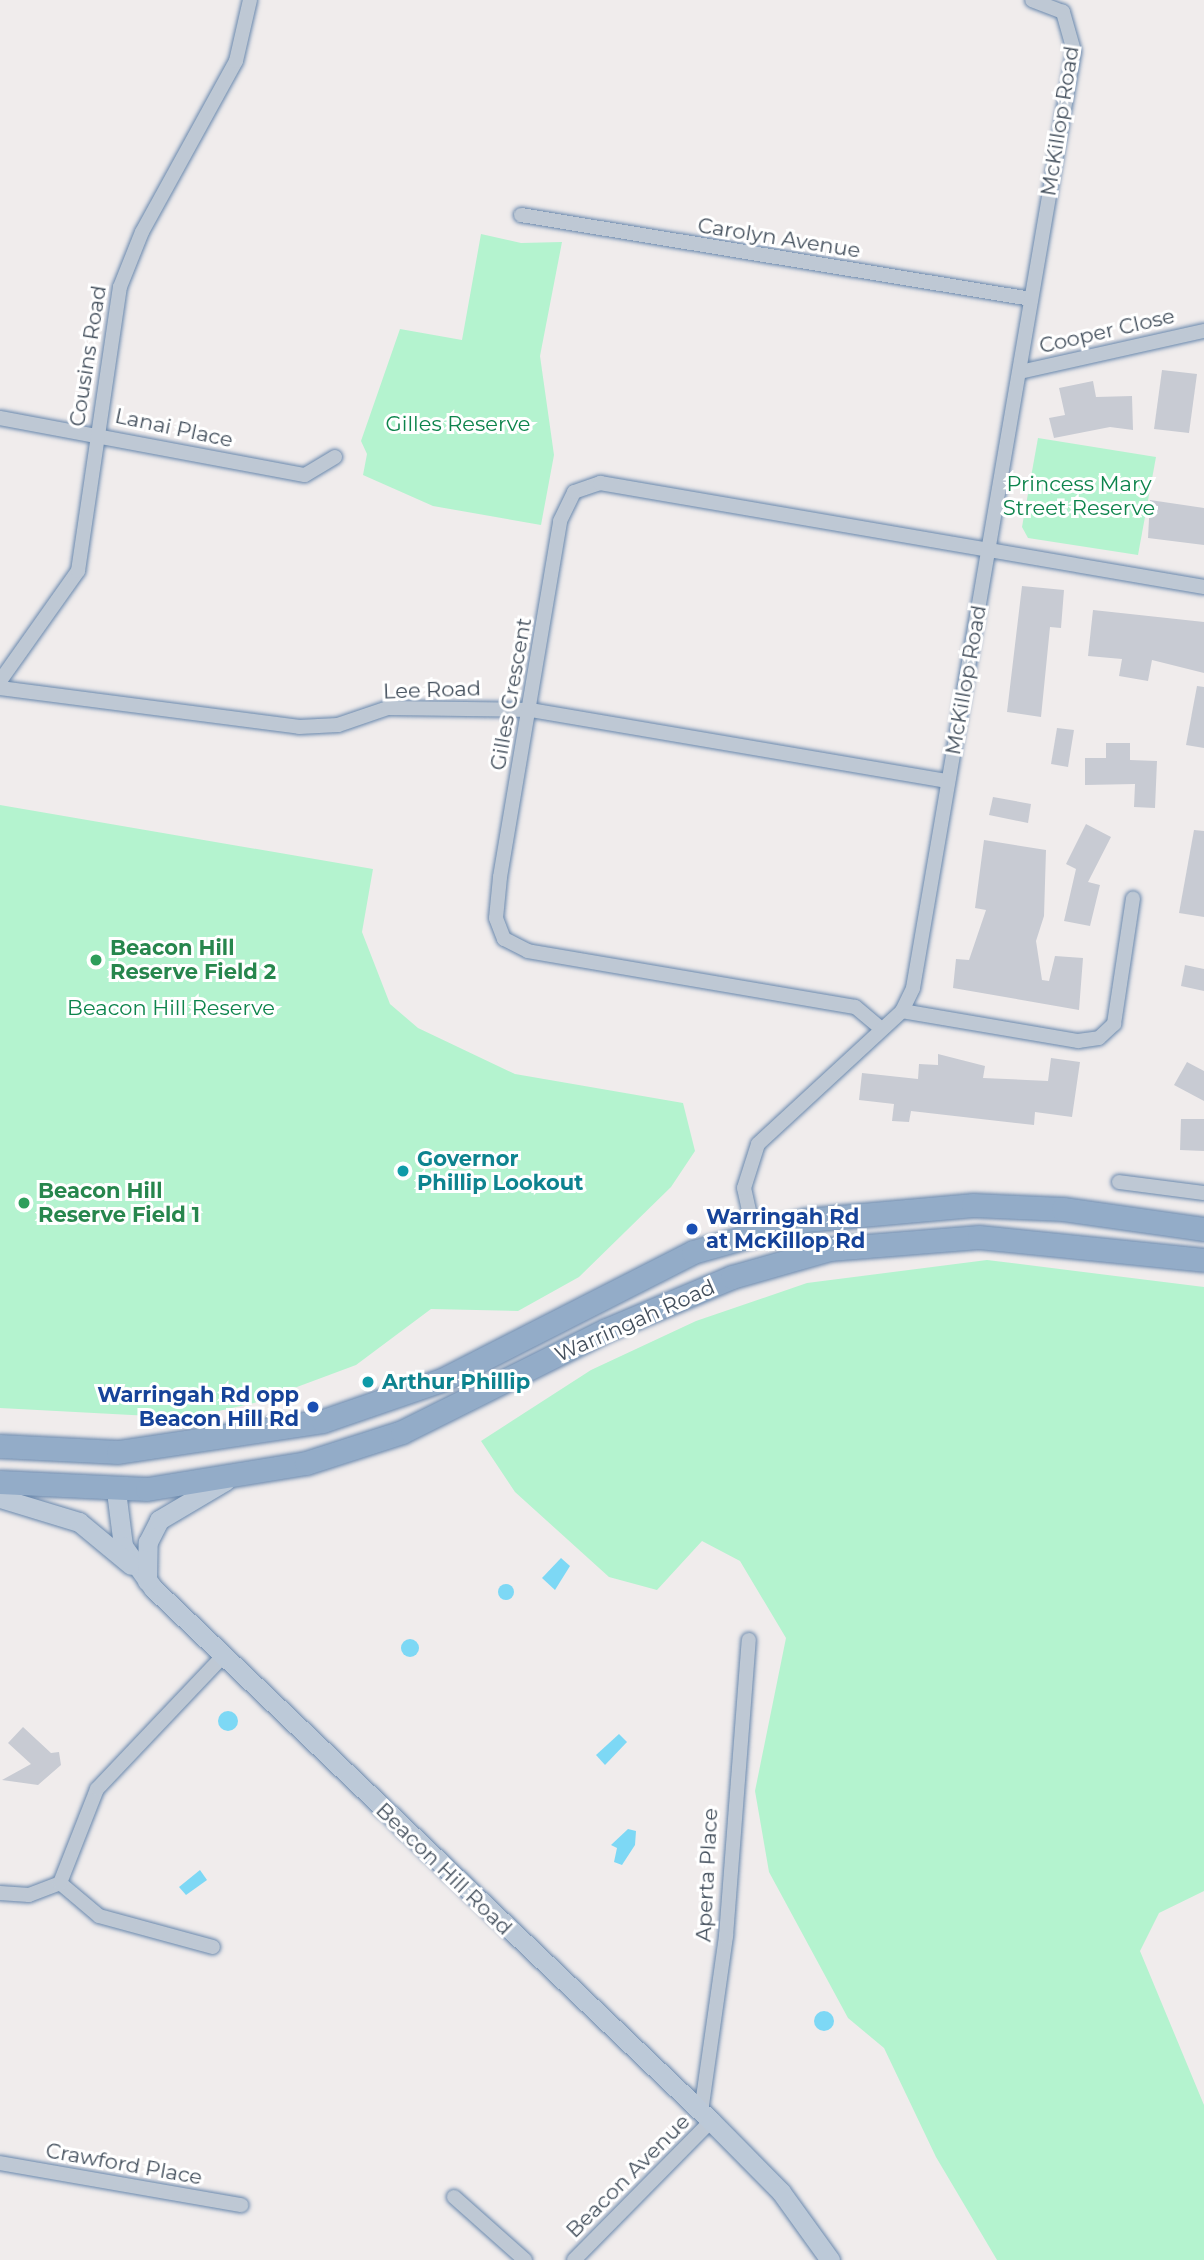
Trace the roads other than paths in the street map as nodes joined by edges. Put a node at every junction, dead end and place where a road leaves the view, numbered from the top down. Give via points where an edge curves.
1 (250, 0) edge
2 (1032, 0) edge
3 (522, 215) dead end
4 (1031, 299) junction
5 (1204, 331) edge
6 (1020, 372) junction
7 (0, 418) edge
8 (97, 433) junction
9 (335, 457) dead end
10 (989, 550) junction
11 (1204, 587) edge
12 (0, 681) edge
13 (0, 688) edge
14 (531, 709) junction
15 (948, 781) junction
16 (1133, 898) dead end
17 (902, 1011) junction
18 (878, 1026) junction
19 (1119, 1182) dead end
20 (1204, 1193) edge
21 (1204, 1229) edge
22 (754, 1233) junction
23 (1204, 1261) edge
24 (766, 1265) junction
25 (0, 1446) edge
26 (118, 1452) junction
27 (225, 1481) junction
28 (0, 1482) edge
29 (116, 1491) junction
30 (0, 1497) edge
31 (132, 1565) junction
32 (147, 1581) junction
33 (749, 1640) dead end
34 (223, 1656) junction
35 (60, 1883) junction
36 (0, 1893) edge
37 (213, 1947) dead end
38 (706, 2117) junction
39 (0, 2163) edge
40 (454, 2197) dead end
41 (241, 2205) dead end
42 (525, 2260) edge
43 (574, 2260) edge
44 (830, 2260) edge

1 - 8 street, Cousins Road via 236,61 142,232 120,287
2 - 4 street, McKillop Road via 1063,12 1072,27 1074,51
3 - 4 street, Carolyn Avenue
4 - 6 street, McKillop Road
5 - 6 street, Cooper Close
6 - 10 street, McKillop Road
7 - 8 street, Lanai Place
8 - 9 street, Lanai Place via 305,475
8 - 12 street, Cousins Road via 78,571
10 - 11 street
10 - 14 street, Gilles Crescent via 583,484 560,521
10 - 15 street, McKillop Road
13 - 14 street, Lee Road via 299,727 338,724 388,708
14 - 15 street, Lee Road
14 - 18 street, Gilles Crescent via 500,877 496,918 504,939 528,951 855,1007
15 - 17 street, McKillop Road via 913,988
16 - 17 street via 1114,1024 1099,1038 1078,1041
17 - 18 street
18 - 22 street via 758,1144 744,1188
19 - 20 street
21 - 22 highway, Warringah Road via 1063,1209 973,1205 857,1211
22 - 24 highway
22 - 26 highway, Warringah Road via 638,1276 501,1351 383,1404 272,1432
23 - 24 highway, Warringah Road via 979,1237 857,1245
24 - 27 highway, Warringah Road via 606,1330 402,1432 306,1463
25 - 26 highway, Warringah Road
26 - 29 highway, Beacon Hill Road
27 - 29 highway, Warringah Road
27 - 32 main road via 159,1520 148,1542
28 - 29 highway, Warringah Road
29 - 31 main road, Beacon Hill Road via 119,1531
30 - 31 main road via 79,1522
31 - 32 main road, Beacon Hill Road
32 - 34 main road, Beacon Hill Road
33 - 38 street, Aperta Place via 726,1936
34 - 35 street via 97,1789
34 - 38 main road, Beacon Hill Road
35 - 36 street via 29,1895
35 - 37 street via 99,1916
38 - 43 street, Beacon Avenue
38 - 44 main road, Beacon Hill Road via 781,2192
39 - 41 street, Crawford Place
40 - 42 street

